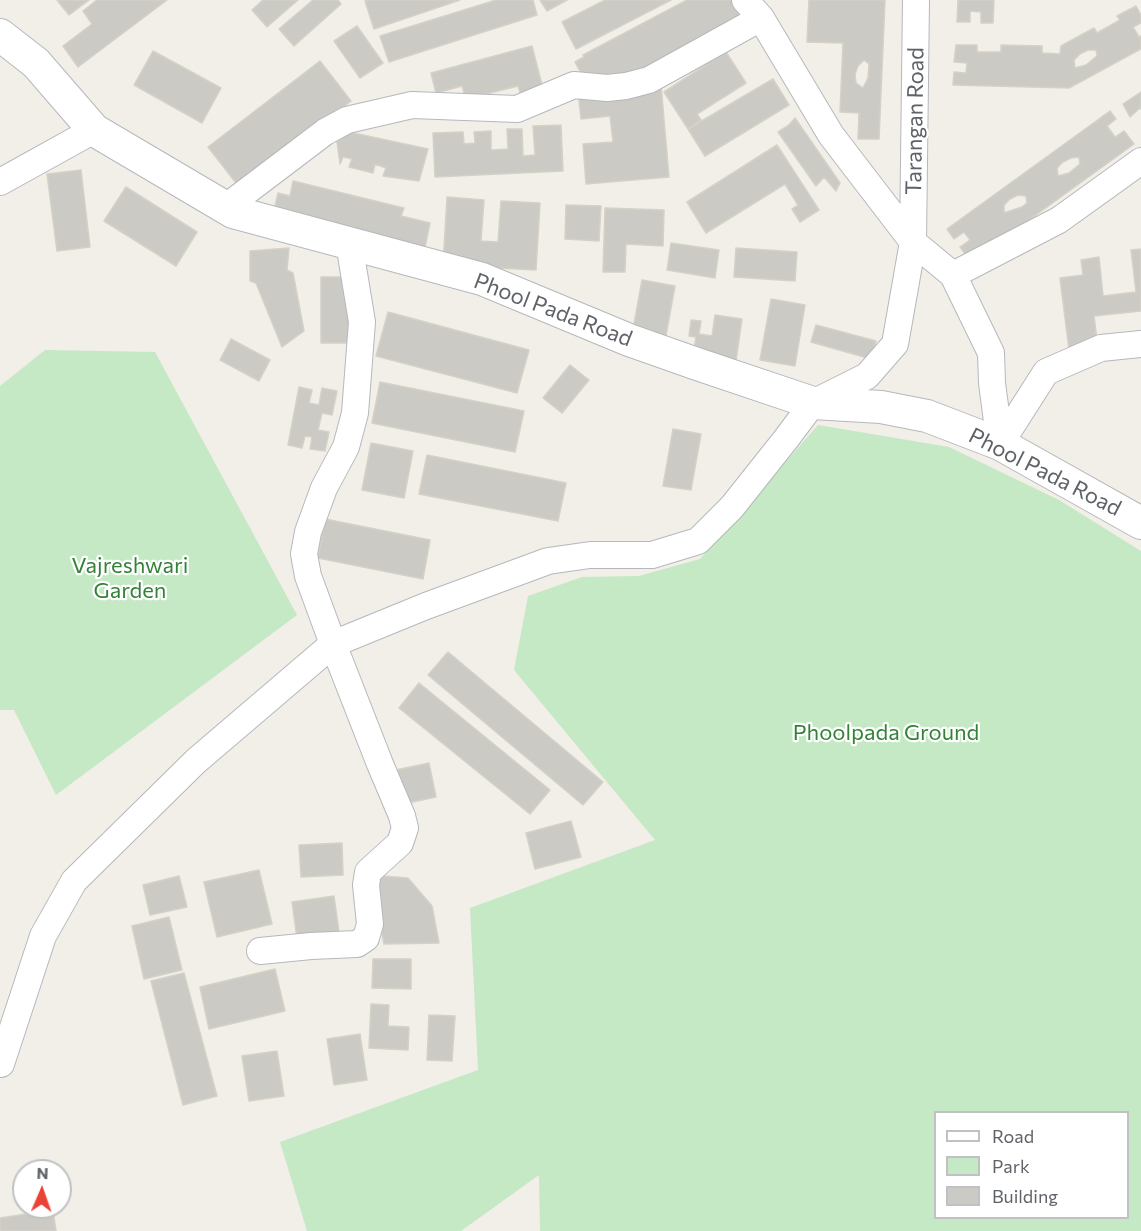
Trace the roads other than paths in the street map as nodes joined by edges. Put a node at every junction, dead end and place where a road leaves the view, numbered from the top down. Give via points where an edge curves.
1 (916, 0) edge
2 (753, 9) edge
3 (0, 35) edge
4 (94, 130) junction
5 (1141, 161) edge
6 (0, 182) edge
7 (226, 207) junction
8 (913, 242) junction
9 (349, 243) junction
10 (953, 275) junction
11 (1141, 344) edge
12 (813, 403) junction
13 (1000, 444) junction
14 (1141, 523) edge
15 (336, 653) junction
16 (260, 951) dead end
17 (1, 1064) edge

1 - 8 street, Tarangan Road
2 - 7 street via 649,80 608,88 574,85 517,109 412,105 347,120
2 - 8 street via 831,135
3 - 4 street, Phool Pada Road via 36,63
4 - 6 street
4 - 7 street, Phool Pada Road
5 - 10 street via 1059,220
7 - 9 street, Phool Pada Road
8 - 10 street
8 - 12 street, Tarangan Road via 895,344 867,376
9 - 12 street, Phool Pada Road via 482,279 629,340
9 - 15 street via 362,322 355,413 346,447 324,488 308,532 304,554
10 - 13 street via 991,353
11 - 13 street via 1101,348 1046,372
12 - 13 street, Phool Pada Road via 881,407 927,416
12 - 15 street via 732,507 698,541 652,555 590,555 548,561 426,606
13 - 14 street, Phool Pada Road
15 - 16 street via 405,828 400,843 368,873 370,924 366,938 357,944
15 - 17 street via 196,761 74,881 43,936

